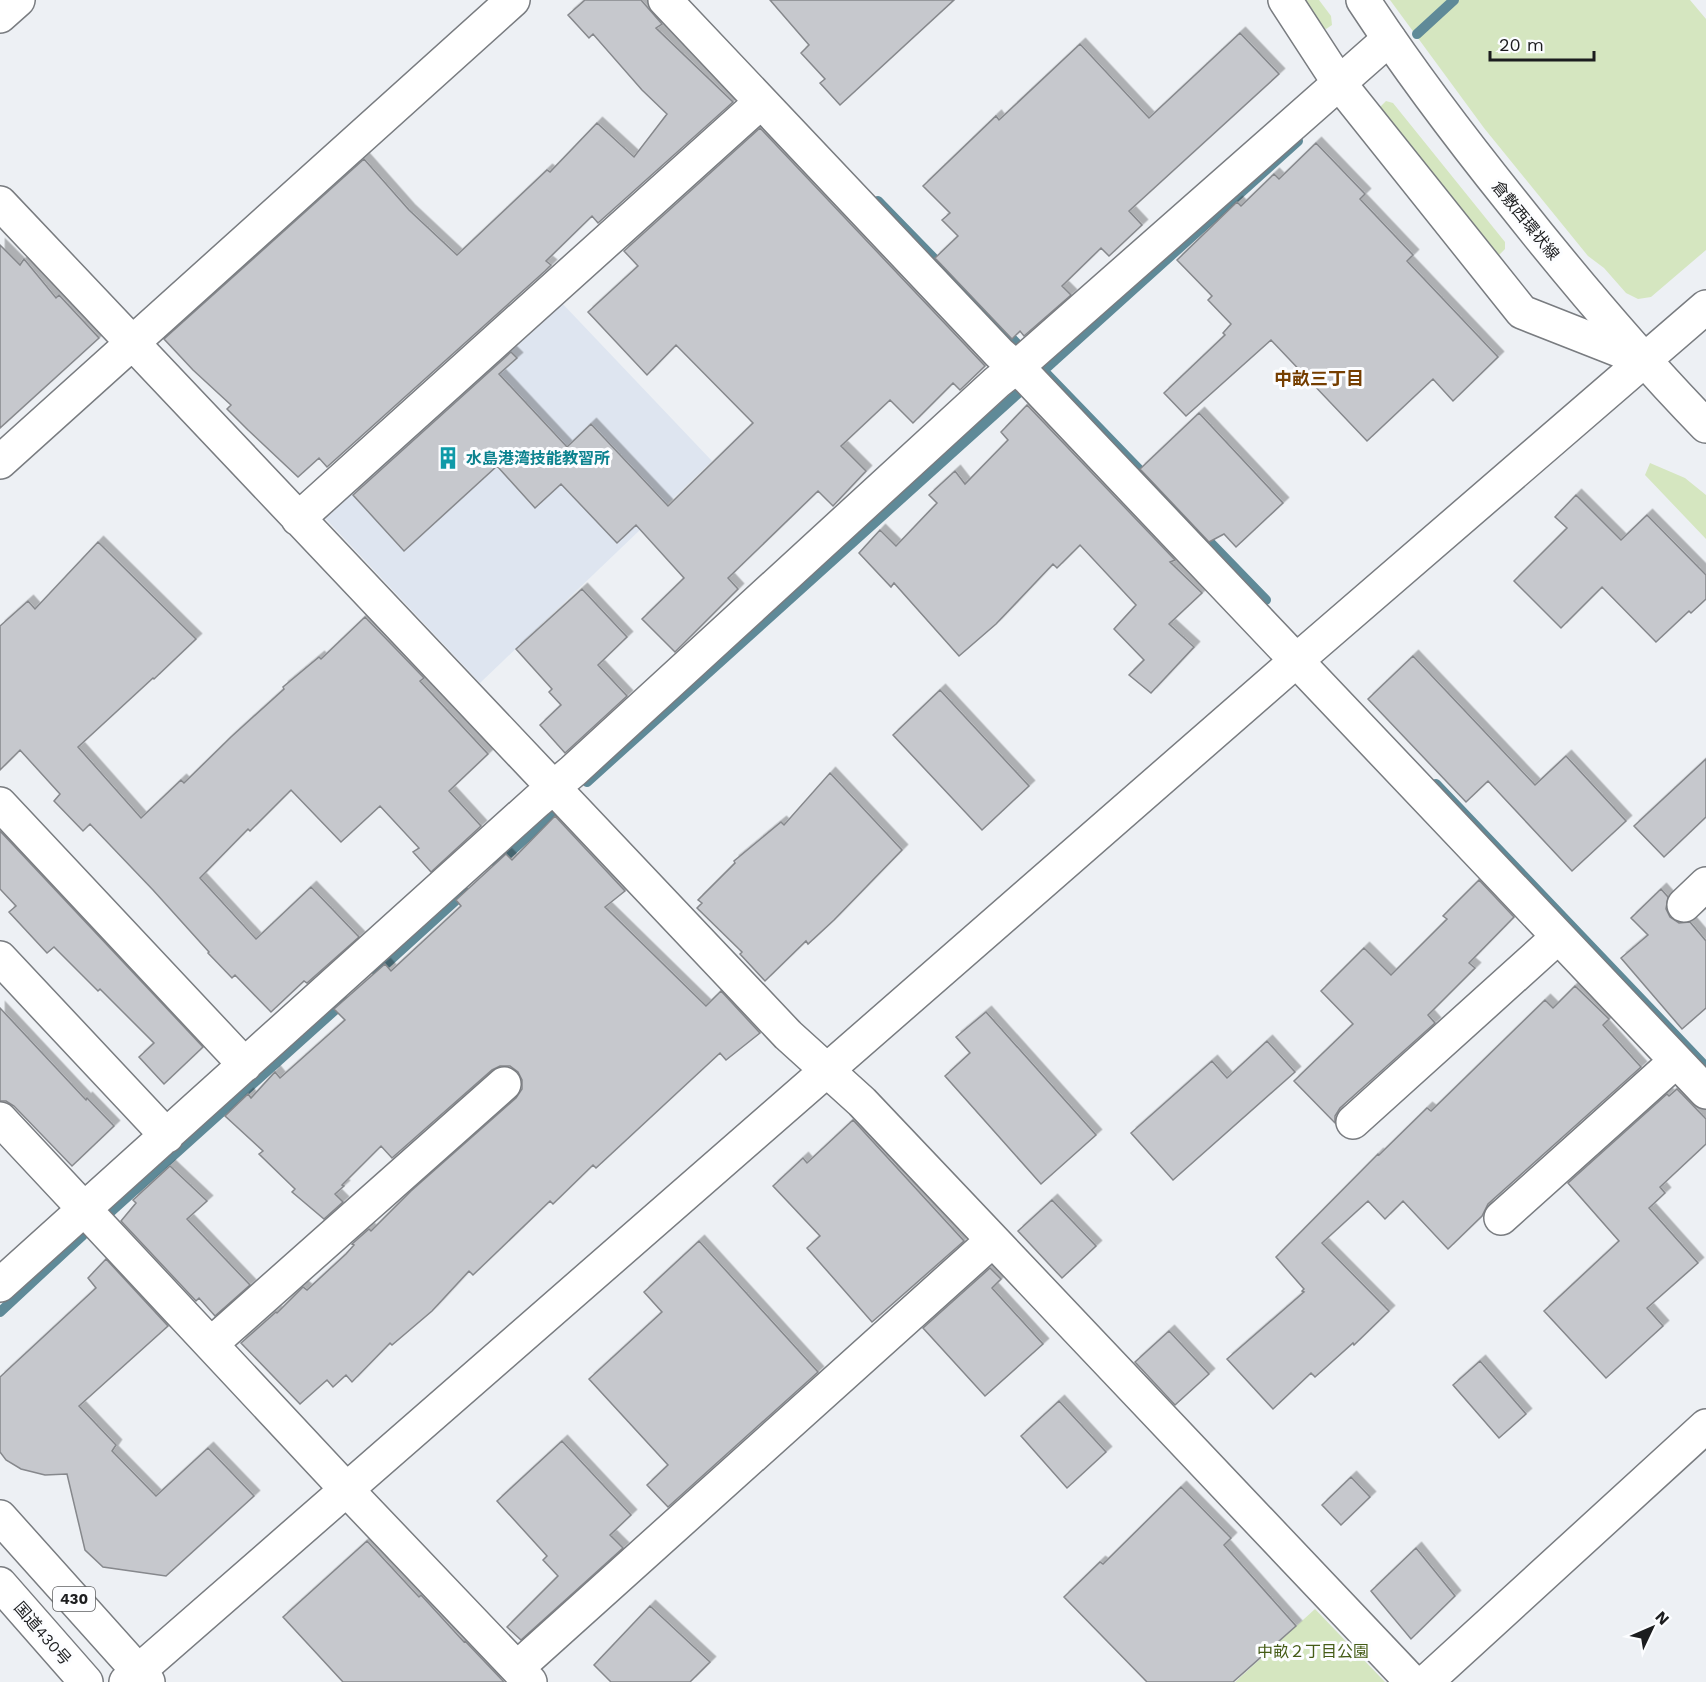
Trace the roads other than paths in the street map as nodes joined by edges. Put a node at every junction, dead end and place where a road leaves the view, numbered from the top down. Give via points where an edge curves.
1 (18, 0) edge
2 (513, 0) edge
3 (665, 0) edge
4 (1285, 0) edge
5 (1363, 0) edge
6 (0, 16) edge
7 (1389, 39) junction
8 (1339, 83) junction
9 (761, 102) junction
10 (0, 203) edge
11 (1706, 307) edge
12 (131, 343) junction
13 (1644, 360) junction
14 (1028, 368) junction
15 (1706, 426) edge
16 (1, 459) edge
17 (298, 519) junction
18 (1297, 660) junction
19 (554, 787) junction
20 (0, 804) edge
21 (1558, 938) junction
22 (0, 958) edge
23 (1676, 1061) junction
24 (245, 1065) junction
25 (826, 1070) junction
26 (504, 1084) dead end
27 (1706, 1092) edge
28 (0, 1119) edge
29 (1353, 1122) dead end
30 (167, 1136) junction
31 (85, 1209) junction
32 (1501, 1218) dead end
33 (993, 1240) junction
34 (0, 1285) edge
35 (211, 1344) junction
36 (1706, 1426) edge
37 (346, 1489) junction
38 (0, 1517) edge
39 (0, 1584) edge
40 (523, 1675) edge
41 (138, 1678) edge
42 (86, 1682) edge
43 (1412, 1682) edge
44 (1426, 1682) edge

1 - 6 main road
2 - 12 main road
3 - 9 main road
4 - 8 main road
5 - 7 main road, 倉敷西環状線
7 - 8 main road
7 - 13 main road, 倉敷西環状線 via 1441,114
8 - 13 main road via 1522,312
8 - 14 main road
9 - 14 main road via 1000,354
9 - 17 main road
10 - 12 main road
11 - 13 main road
12 - 16 main road
12 - 17 main road
13 - 15 main road, 倉敷西環状線
13 - 18 main road
14 - 18 main road
14 - 19 main road via 997,382
17 - 19 main road
18 - 21 main road
18 - 25 main road
19 - 24 main road
19 - 25 main road via 788,1035
20 - 24 main road
21 - 23 main road
21 - 29 main road
22 - 30 main road
23 - 27 main road
23 - 32 main road
24 - 30 main road
25 - 33 main road via 862,1102
25 - 37 main road
26 - 35 main road
28 - 31 main road
30 - 31 main road
31 - 34 main road
31 - 35 main road
33 - 40 main road
33 - 43 main road
35 - 37 main road
36 - 44 main road
37 - 40 main road
37 - 41 main road
38 - 41 main road, 430
39 - 42 main road, 国道430号 / 430

